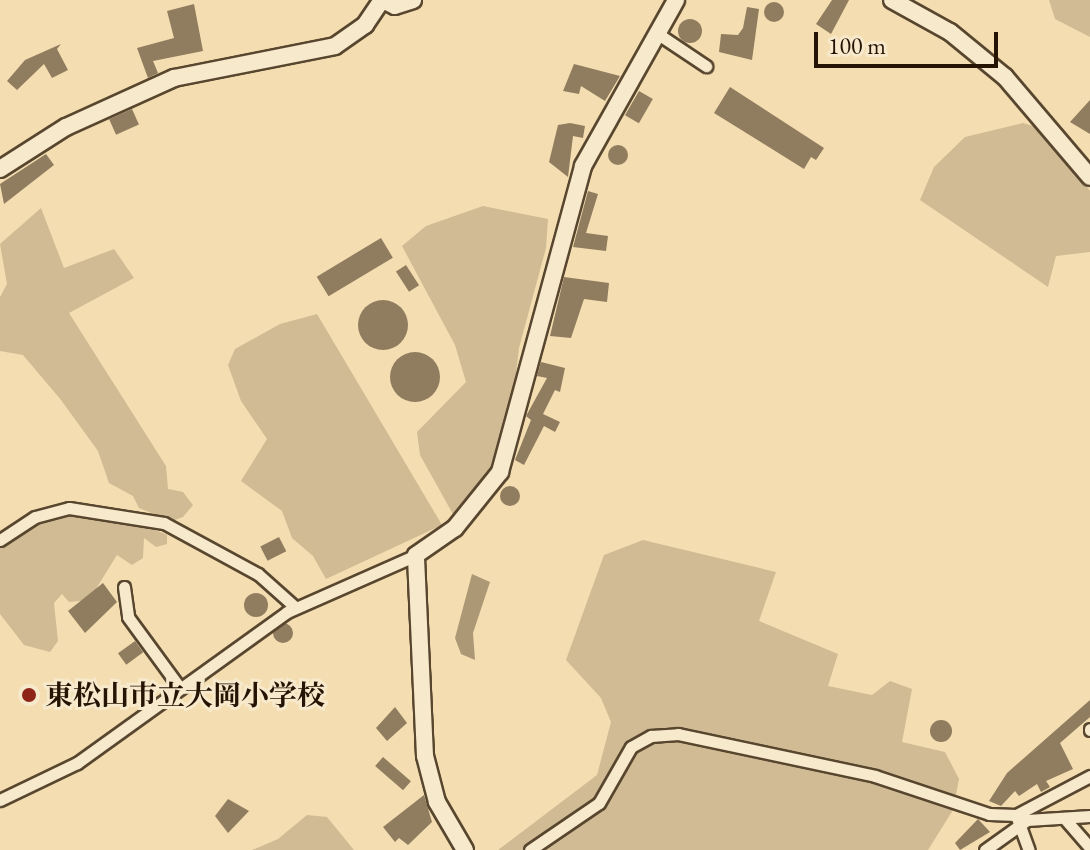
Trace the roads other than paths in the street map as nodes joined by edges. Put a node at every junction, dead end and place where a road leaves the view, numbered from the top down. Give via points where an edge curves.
1 (383, 0) edge
2 (413, 0) edge
3 (676, 0) edge
4 (892, 0) edge
5 (658, 34) junction
6 (706, 66) dead end
7 (0, 169) edge
8 (1088, 169) edge
9 (0, 540) edge
10 (416, 555) junction
11 (124, 587) dead end
12 (295, 607) junction
13 (180, 688) junction
14 (1090, 776) edge
15 (0, 800) edge
16 (1090, 816) edge
17 (1065, 819) junction
18 (1018, 820) junction
19 (1090, 848) edge
20 (465, 850) edge
21 (530, 850) edge
22 (985, 850) edge
23 (1029, 850) edge

1 - 2 street via 395,6
1 - 7 street via 365,25 335,46 174,78 66,127
3 - 5 street
4 - 8 street via 950,32 1005,77
5 - 6 street
5 - 10 street via 606,121 571,200 519,423 500,472 469,514
9 - 12 street via 35,517 69,508 164,523 258,574
10 - 12 street
10 - 20 street via 425,756 437,802
11 - 13 street via 128,617
12 - 13 street
13 - 15 street via 77,763
14 - 18 street
16 - 17 street
17 - 18 street
17 - 19 street
18 - 21 street via 875,776 678,734 651,736 631,747 599,803
18 - 22 street
18 - 23 street

